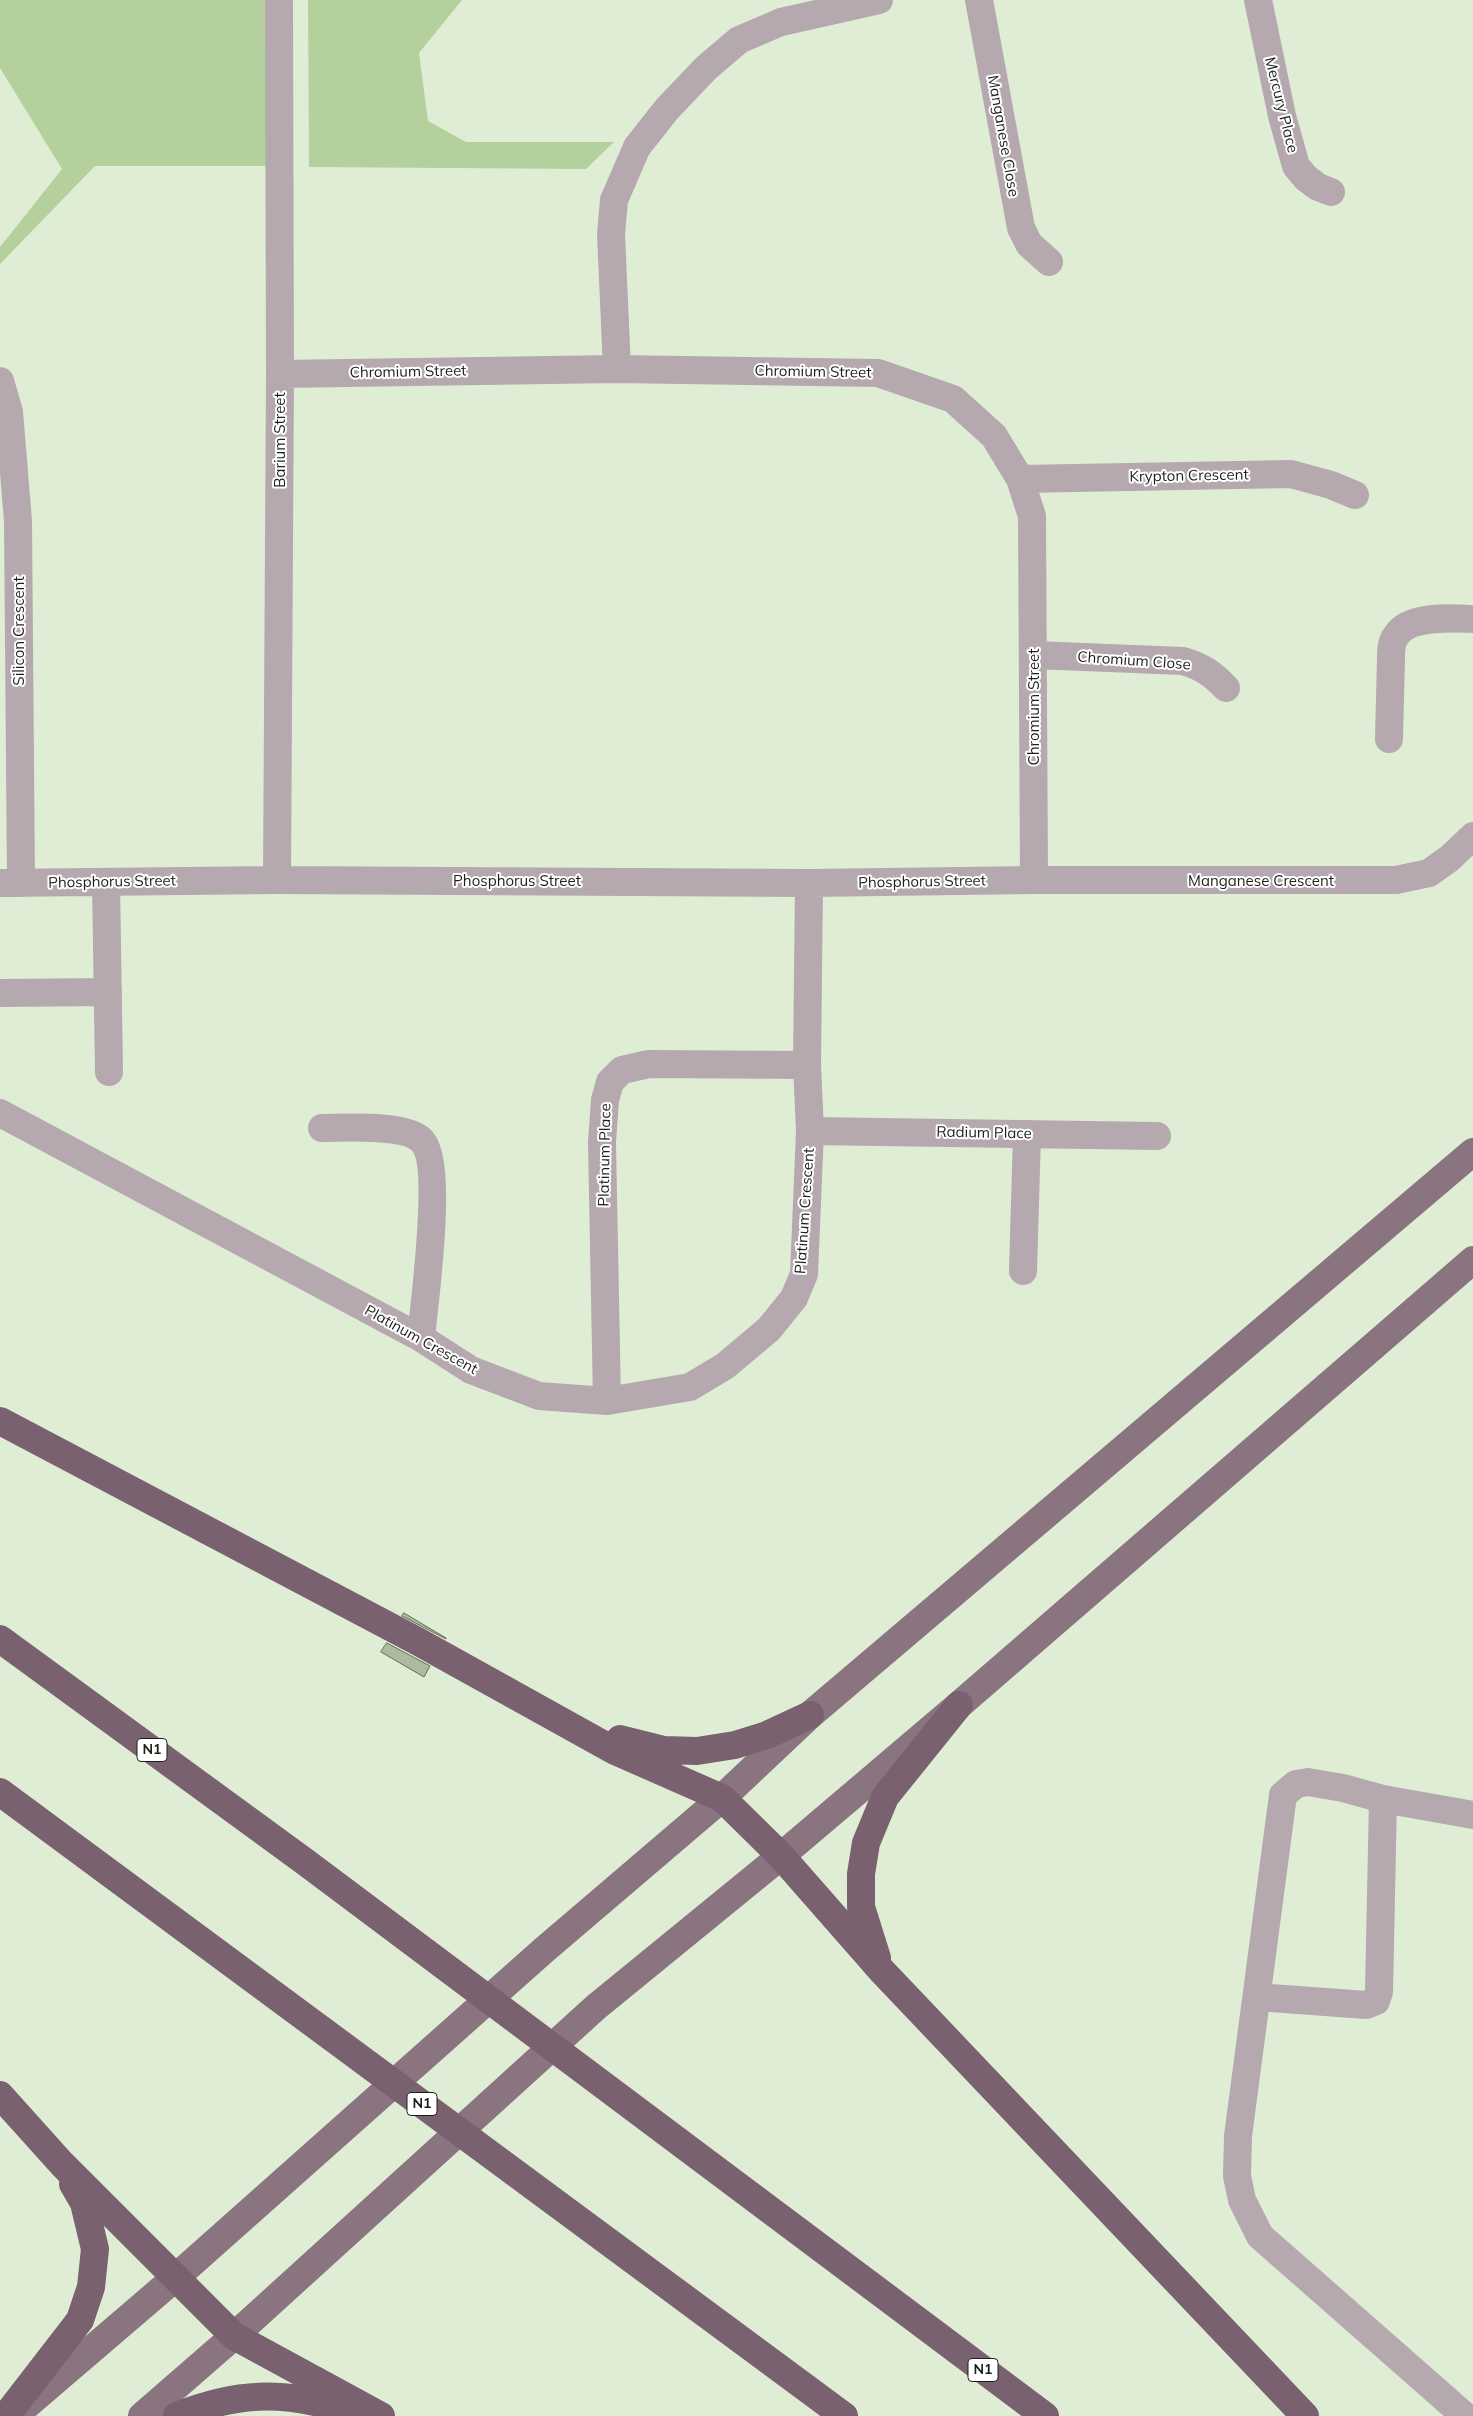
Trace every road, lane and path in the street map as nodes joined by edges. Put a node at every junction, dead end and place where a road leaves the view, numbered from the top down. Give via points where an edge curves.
1 (279, 0) edge
2 (879, 0) edge
3 (979, 0) edge
4 (1258, 0) edge
5 (1332, 192) dead end
6 (1050, 262) dead end
7 (617, 369) junction
8 (280, 374) junction
9 (0, 381) edge
10 (1020, 479) junction
11 (1354, 495) dead end
12 (1473, 619) edge
13 (1034, 655) junction
14 (1226, 688) dead end
15 (1389, 739) dead end
16 (1473, 836) edge
17 (278, 880) junction
18 (1034, 880) junction
19 (106, 882) junction
20 (11, 883) edge
21 (809, 883) junction
22 (108, 992) junction
23 (0, 993) edge
24 (807, 1065) junction
25 (109, 1072) dead end
26 (0, 1113) edge
27 (322, 1128) dead end
28 (810, 1131) junction
29 (1027, 1134) junction
30 (1157, 1136) dead end
31 (1473, 1152) edge
32 (1473, 1260) edge
33 (1023, 1271) dead end
34 (421, 1338) junction
35 (606, 1401) junction
36 (0, 1421) edge
37 (0, 1639) edge
38 (959, 1705) junction
39 (810, 1715) junction
40 (572, 1727) junction
41 (0, 1792) edge
42 (722, 1798) junction
43 (1383, 1800) junction
44 (1473, 1815) edge
45 (781, 1856) junction
46 (881, 1970) junction
47 (1257, 1997) junction
48 (0, 2095) edge
49 (62, 2164) junction
50 (175, 2278) junction
51 (234, 2336) junction
52 (6, 2416) edge
53 (14, 2416) edge
54 (142, 2416) edge
55 (177, 2416) edge
56 (366, 2416) edge
57 (381, 2416) edge
58 (844, 2416) edge
59 (1045, 2416) edge
60 (1305, 2416) edge
61 (1465, 2416) edge

1 - 8 street, Barium Street
2 - 7 street via 781,22 739,40 673,102 637,147 614,200 611,234
3 - 6 street, Manganese Close via 1021,228 1029,244
4 - 5 street, Mercury Place via 1296,166 1318,187
7 - 8 street, Chromium Street
7 - 10 street, Chromium Street via 878,373 952,399 994,436
8 - 17 street, Barium Street
9 - 20 street, Silicon Crescent via 9,412 18,521
10 - 11 street, Krypton Crescent via 1291,474
10 - 13 street, Chromium Street via 1032,516
12 - 15 street via 1425,620 1407,626 1396,635 1391,658
13 - 14 street, Chromium Close via 1182,661 1212,673
13 - 18 street, Chromium Street
16 - 18 street, Manganese Crescent via 1429,873 1396,880
17 - 19 street, Phosphorus Street
17 - 21 street, Phosphorus Street
18 - 21 street, Phosphorus Street
19 - 20 street, Phosphorus Street
19 - 22 street
21 - 24 street, Platinum Crescent
22 - 23 street
22 - 25 street
24 - 28 street, Platinum Crescent
24 - 35 street, Platinum Place via 649,1064 622,1070 610,1082 605,1100 602,1142
26 - 34 street, Platinum Crescent
27 - 34 street via 377,1128 406,1133 420,1138 429,1150 433,1194
28 - 29 street, Radium Place
28 - 35 street, Platinum Crescent via 804,1274 794,1298 769,1329 725,1366 690,1387
29 - 30 street, Radium Place
29 - 33 street
31 - 39 main road
32 - 38 main road
34 - 35 street, Platinum Crescent via 471,1370 539,1396
36 - 40 highway via 417,1641
37 - 59 highway, N1 via 312,1867
38 - 45 main road
38 - 46 highway via 885,1797 866,1843 861,1874 861,1906
39 - 40 highway via 735,1746 697,1751 664,1750
39 - 42 main road
40 - 42 highway via 615,1751
41 - 58 highway, N1
42 - 45 highway
42 - 50 main road via 544,1950
43 - 44 street
43 - 47 street via 1308,1782 1296,1784 1282,1795
43 - 47 street via 1379,1992 1376,2000 1366,2005
45 - 46 highway
45 - 51 main road via 596,2007
46 - 60 highway
47 - 61 street via 1238,2136 1237,2176 1242,2200 1260,2236
48 - 49 highway
49 - 50 highway
49 - 52 highway via 84,2203 95,2249 91,2287 80,2320
50 - 51 highway
50 - 53 main road
51 - 54 main road
51 - 57 highway
55 - 56 highway via 201,2406 226,2401 281,2396 309,2399

